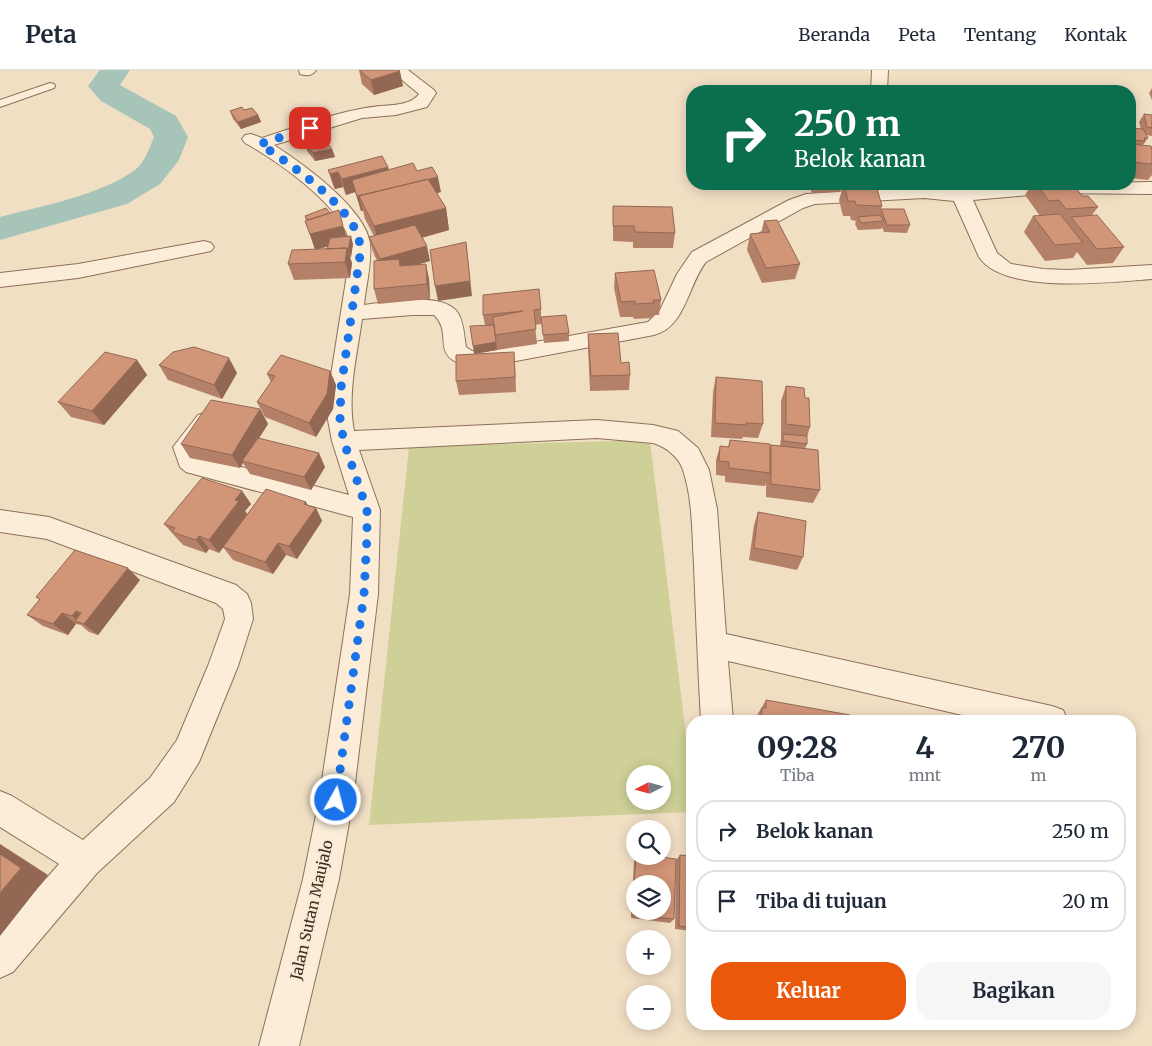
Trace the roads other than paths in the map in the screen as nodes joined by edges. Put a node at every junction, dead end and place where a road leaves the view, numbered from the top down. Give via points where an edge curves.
1 (398, 70) edge
2 (880, 70) edge
3 (879, 85) edge
4 (50, 86) dead end
5 (0, 104) edge
6 (1136, 188) edge
7 (1152, 188) edge
8 (896, 190) edge
9 (931, 190) edge
10 (1021, 190) edge
11 (961, 196) junction
12 (204, 247) dead end
13 (1152, 272) edge
14 (0, 280) edge
15 (352, 314) junction
16 (220, 405) edge
17 (344, 442) junction
18 (367, 510) junction
19 (0, 521) edge
20 (712, 644) junction
21 (717, 715) edge
22 (1026, 715) edge
23 (0, 808) edge
24 (85, 861) junction
25 (0, 959) edge
26 (279, 1046) edge

1 - 15 street, Jalan Sutan Maujalo via 428,93 422,103 396,110 360,113 256,142 306,175 335,204 358,236 360,255
2 - 3 street
4 - 5 lane
6 - 7 street
8 - 15 street via 813,198 699,256 688,270 665,321 650,329 468,360 455,350 449,319 440,310 427,307
9 - 11 street
10 - 11 street
11 - 13 street via 988,256 1006,271 1034,275
12 - 14 street via 86,269
15 - 17 street, Jalan Sutan Maujalo via 341,388 340,420
16 - 18 street via 185,447 189,460 195,465
17 - 18 street, Jalan Sutan Maujalo
17 - 20 street via 597,429 635,431 669,438 689,455 696,470 704,508
18 - 26 street, Jalan Sutan Maujalo via 364,594 336,800 321,879
19 - 24 street via 49,528 170,573 226,594 239,610 223,666 188,751 162,790
20 - 21 street
20 - 22 street
23 - 24 street
24 - 25 street

